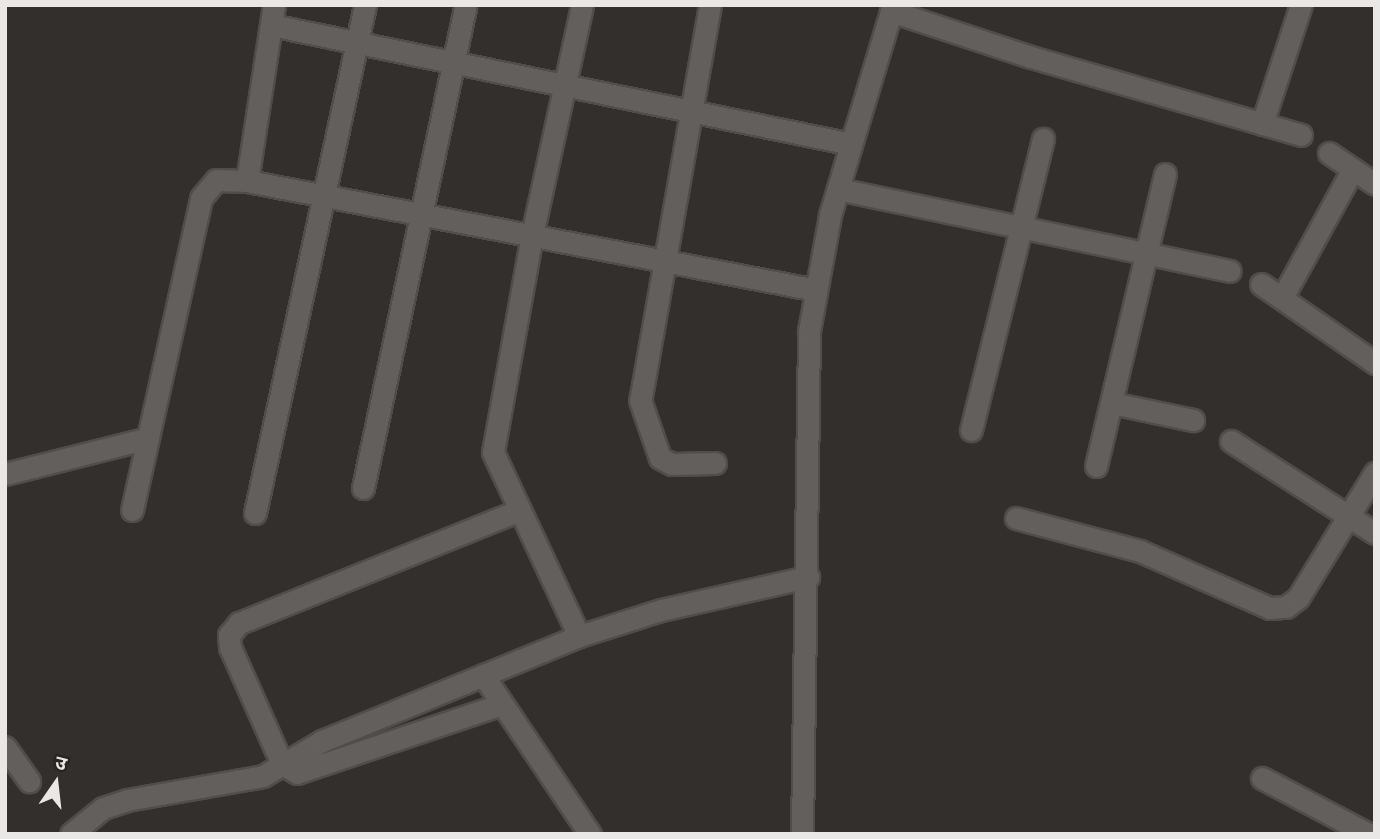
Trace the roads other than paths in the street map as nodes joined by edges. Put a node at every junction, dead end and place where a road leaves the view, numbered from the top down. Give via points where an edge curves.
1 (365, 5) edge
2 (466, 5) edge
3 (582, 5) edge
4 (710, 5) edge
5 (1301, 5) edge
6 (892, 8) edge
7 (272, 15) edge
8 (357, 44) junction
9 (453, 65) junction
10 (565, 87) junction
11 (688, 111) junction
12 (1262, 124) junction
13 (1301, 135) dead end
14 (1042, 139) dead end
15 (851, 144) junction
16 (1329, 153) dead end
17 (1353, 169) junction
18 (1165, 174) dead end
19 (247, 181) junction
20 (1375, 184) edge
21 (838, 189) junction
22 (324, 196) junction
23 (420, 214) junction
24 (1018, 226) junction
25 (532, 235) junction
26 (1149, 254) junction
27 (662, 260) junction
28 (1230, 271) dead end
29 (1261, 284) dead end
30 (816, 290) junction
31 (1282, 298) junction
32 (1375, 363) edge
33 (1112, 403) junction
34 (1192, 420) dead end
35 (971, 430) dead end
36 (148, 438) junction
37 (1231, 441) dead end
38 (715, 463) dead end
39 (1096, 466) dead end
40 (1375, 473) edge
41 (5, 474) edge
42 (363, 488) dead end
43 (132, 510) dead end
44 (518, 511) junction
45 (255, 513) dead end
46 (1349, 516) junction
47 (1016, 518) dead end
48 (1375, 533) edge
49 (808, 577) junction
50 (579, 636) junction
51 (483, 675) junction
52 (502, 704) junction
53 (5, 747) edge
54 (282, 764) junction
55 (1262, 778) dead end
56 (29, 781) dead end
57 (71, 834) edge
58 (590, 834) edge
59 (802, 834) edge
60 (1368, 834) edge

1 - 8 street
2 - 9 street
3 - 10 street
4 - 11 street
5 - 12 street
6 - 12 street via 1031,58
6 - 15 street
7 - 8 street
7 - 19 street
8 - 9 street
8 - 22 street
9 - 10 street
9 - 23 street
10 - 11 street
10 - 25 street
11 - 15 street
11 - 27 street
12 - 13 street
14 - 24 street
15 - 21 street
16 - 17 street
17 - 20 street
17 - 31 street
18 - 26 street
19 - 22 street
19 - 36 street via 216,180 201,198
21 - 24 street
21 - 30 street
22 - 23 street
22 - 45 street
23 - 25 street
23 - 42 street
24 - 26 street
24 - 35 street
25 - 27 street
25 - 44 street via 493,453
26 - 28 street
26 - 33 street
27 - 30 street
27 - 38 street via 640,400 660,458 672,464
29 - 31 street
30 - 49 street via 806,370
31 - 32 street
33 - 34 street
33 - 39 street
36 - 41 street
36 - 43 street
37 - 46 street
40 - 46 street
44 - 50 street
44 - 54 street via 239,622 229,635 230,647
46 - 47 street via 1298,597 1286,607 1270,608 1140,551
46 - 48 street
49 - 50 street via 661,610
49 - 59 street
50 - 51 street
51 - 52 street
51 - 54 street via 322,741
52 - 54 street via 306,773
52 - 58 street
53 - 56 street
54 - 57 street via 262,776 233,783 127,800 103,808
55 - 60 street

